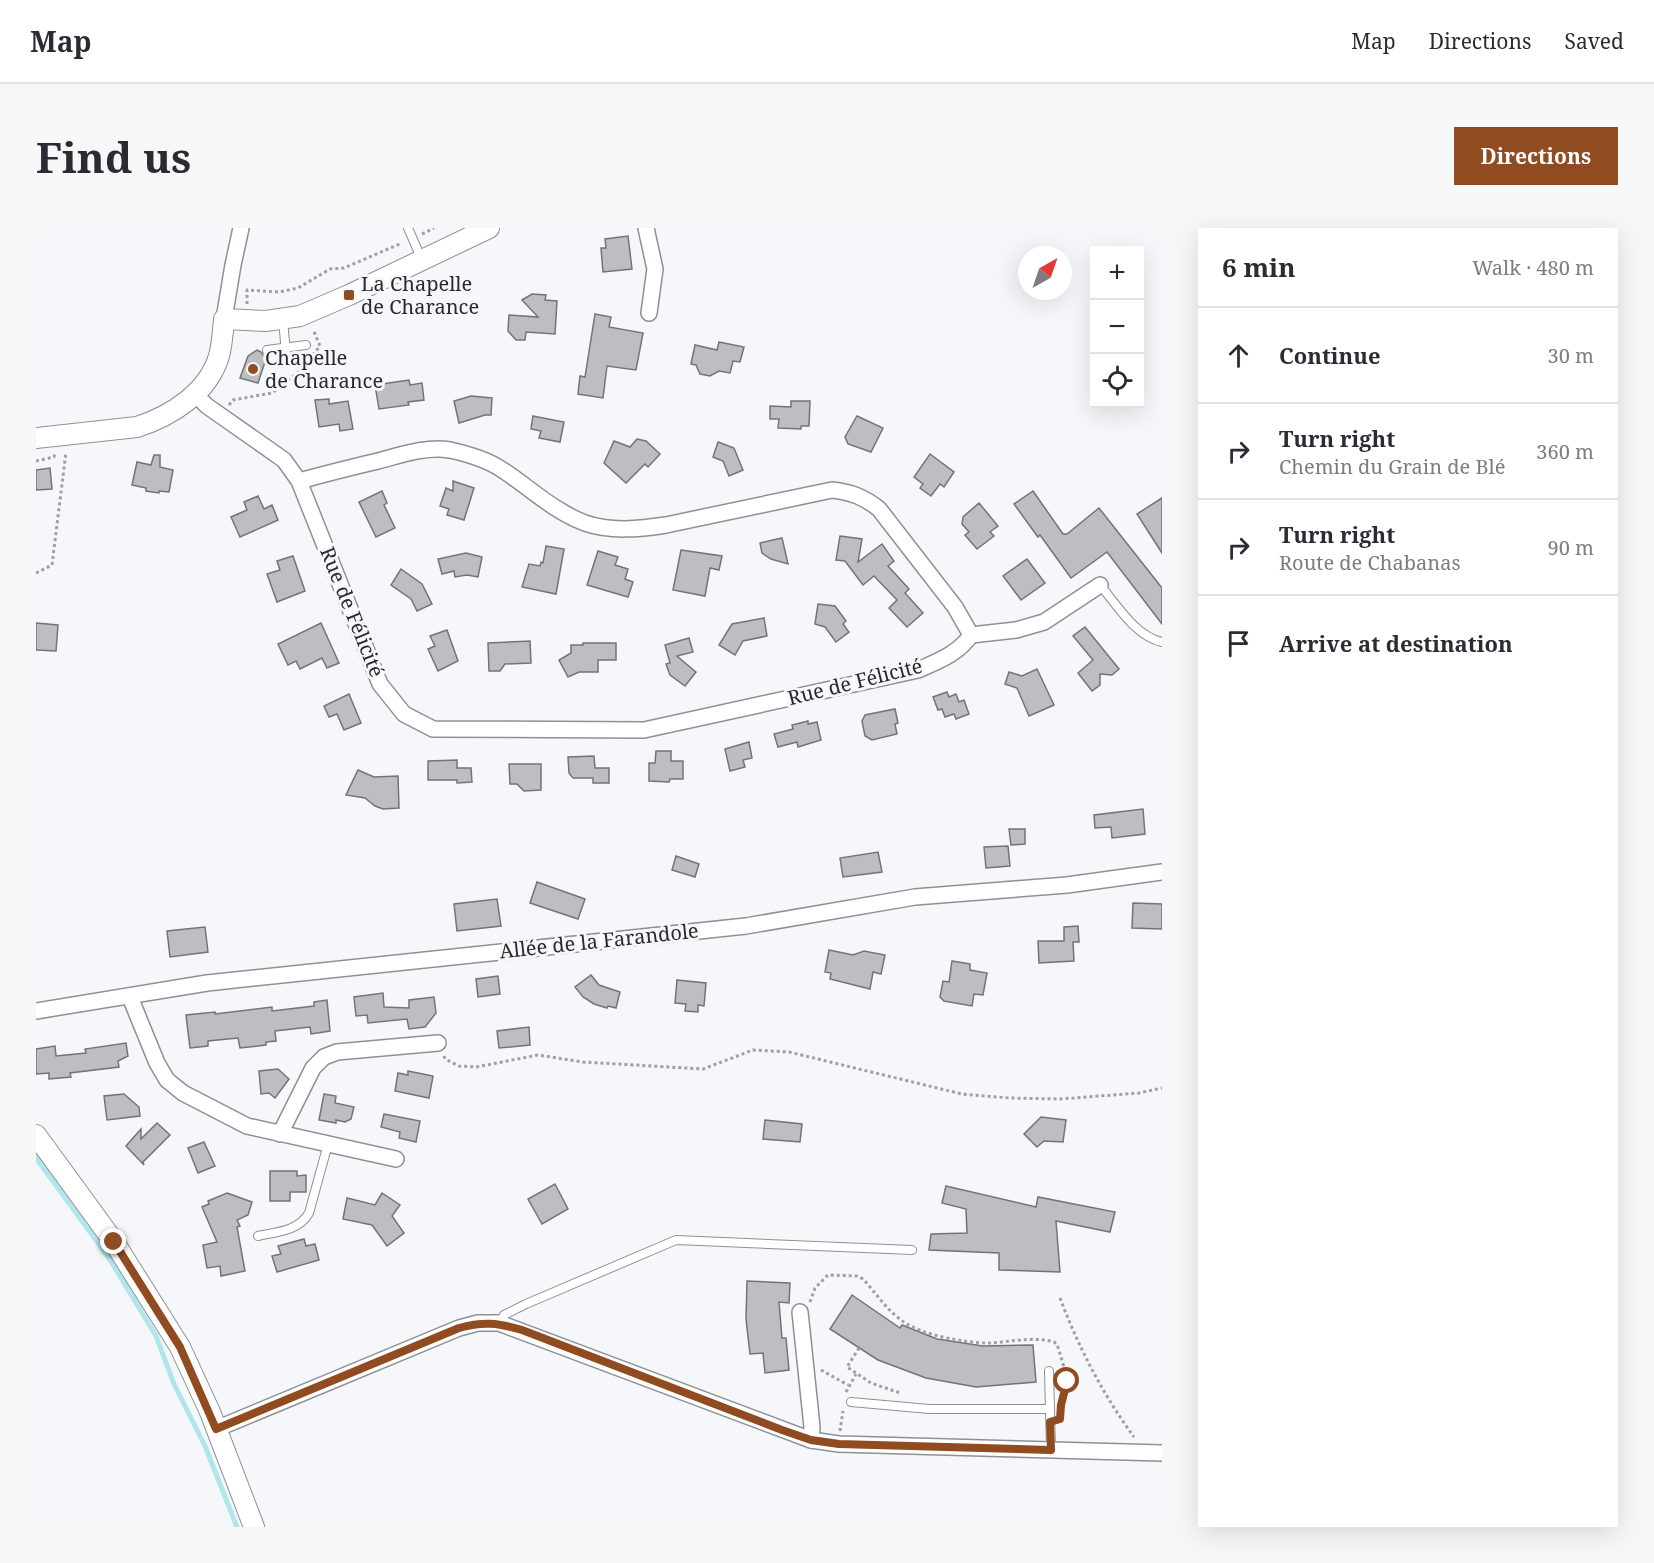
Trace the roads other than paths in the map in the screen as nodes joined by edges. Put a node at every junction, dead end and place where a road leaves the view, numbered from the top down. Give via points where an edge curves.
1 (241, 228) edge
2 (408, 228) edge
3 (489, 228) edge
4 (646, 228) edge
5 (422, 260) junction
6 (649, 313) dead end
7 (224, 319) junction
8 (283, 320) junction
9 (306, 345) dead end
10 (267, 350) dead end
11 (286, 351) junction
12 (195, 394) junction
13 (36, 438) edge
14 (299, 481) junction
15 (1100, 585) joint
16 (971, 635) junction
17 (1162, 642) edge
18 (1162, 872) edge
19 (130, 997) junction
20 (36, 1011) edge
21 (438, 1043) road end
22 (280, 1134) junction
23 (36, 1135) edge
24 (328, 1144) junction
25 (396, 1159) dead end
26 (258, 1236) dead end
27 (912, 1251) dead end
28 (805, 1307) road end
29 (500, 1323) junction
30 (1049, 1371) dead end
31 (851, 1402) dead end
32 (1050, 1409) junction
33 (216, 1429) junction
34 (811, 1440) junction
35 (1051, 1450) junction
36 (1162, 1453) edge
37 (254, 1527) edge

1 - 7 street
2 - 5 lane
3 - 5 street
4 - 6 street via 655,269
5 - 8 street via 308,313
7 - 8 street
7 - 12 street via 219,356
8 - 11 lane
9 - 11 lane
10 - 11 lane
12 - 13 street via 173,411 137,427
12 - 14 street, Rue de Félicité via 284,460
14 - 16 street via 421,450 447,450 483,459 564,512 586,523 612,528 666,525 832,490 851,492 879,509 956,607
14 - 16 street, Rue de Félicité via 380,684 404,714 432,729 644,730 918,670 947,657
15 - 16 street via 1044,622
15 - 17 lane via 1134,625
18 - 19 street, Allée de la Farandole via 1067,885 915,897 746,926 207,983
19 - 20 street, Allée de la Farandole
19 - 22 street via 167,1080 183,1093 247,1126
21 - 22 street via 337,1052 324,1058 313,1068
22 - 24 street
23 - 33 street via 114,1242 180,1347
24 - 25 street
24 - 26 lane via 304,1222
27 - 29 lane via 676,1240 526,1304 504,1315
28 - 34 street
29 - 33 street via 459,1328
29 - 34 street
30 - 32 lane
31 - 32 lane via 928,1409
32 - 35 lane
33 - 37 street
34 - 35 street
35 - 36 street

